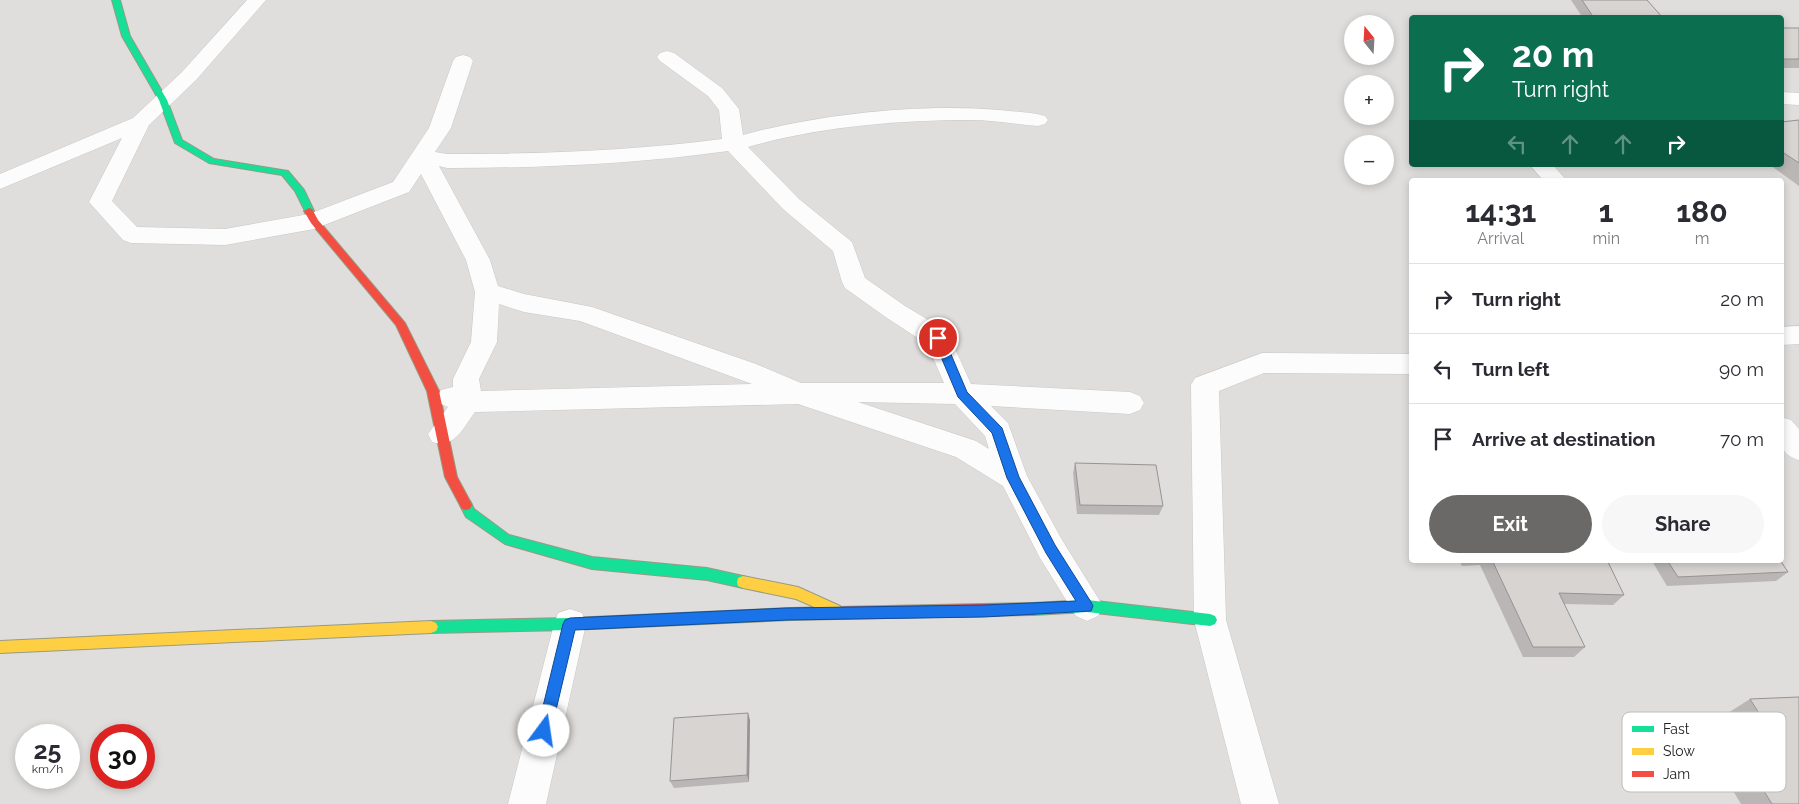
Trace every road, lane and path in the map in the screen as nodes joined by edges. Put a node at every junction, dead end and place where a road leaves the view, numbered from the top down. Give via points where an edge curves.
1 (116, 0) edge
2 (257, 0) edge
3 (667, 57) dead end
4 (463, 61) dead end
5 (1784, 98) edge
6 (1799, 99) edge
7 (163, 100) junction
8 (1038, 120) dead end
9 (140, 122) junction
10 (733, 144) junction
11 (422, 155) junction
12 (1543, 167) edge
13 (1552, 178) edge
14 (0, 182) edge
15 (314, 221) junction
16 (487, 292) junction
17 (1799, 335) edge
18 (1784, 336) edge
19 (1409, 364) edge
20 (433, 391) junction
21 (800, 394) junction
22 (962, 394) junction
23 (468, 402) junction
24 (1130, 403) dead end
25 (1784, 432) edge
26 (442, 434) junction
27 (1799, 449) edge
28 (1013, 478) junction
29 (1087, 606) junction
30 (843, 614) junction
31 (1210, 620) junction
32 (570, 624) junction
33 (0, 646) edge
34 (527, 804) edge
35 (1260, 804) edge

1 - 7 street via 126,36
2 - 7 street via 189,76
3 - 10 street via 715,92 729,110
4 - 11 street via 440,128
5 - 6 street
7 - 9 street
7 - 15 street via 178,141 212,161 285,173 300,190
8 - 10 street via 971,114 908,116 780,131
9 - 14 street
9 - 15 street via 100,202 131,235 225,237
10 - 11 street via 626,156 530,161 447,161
10 - 22 street via 791,204 844,248 854,282 938,338
11 - 15 street via 401,187
11 - 16 street via 478,260
12 - 13 street
15 - 20 street via 400,323
16 - 21 street via 524,303 583,313 747,371
16 - 23 street via 484,342 466,379
17 - 18 street
19 - 31 street via 1262,363 1205,385
20 - 23 street
20 - 26 street
21 - 22 street
21 - 23 street
21 - 28 street via 966,449
22 - 24 street
22 - 28 street via 998,431
23 - 26 street
25 - 27 street
26 - 30 street via 451,477 470,513 505,539 592,563 706,574 798,593
28 - 29 street via 1051,549
29 - 30 street
29 - 31 street
30 - 32 street
31 - 35 street
32 - 33 street via 409,627
32 - 34 street

